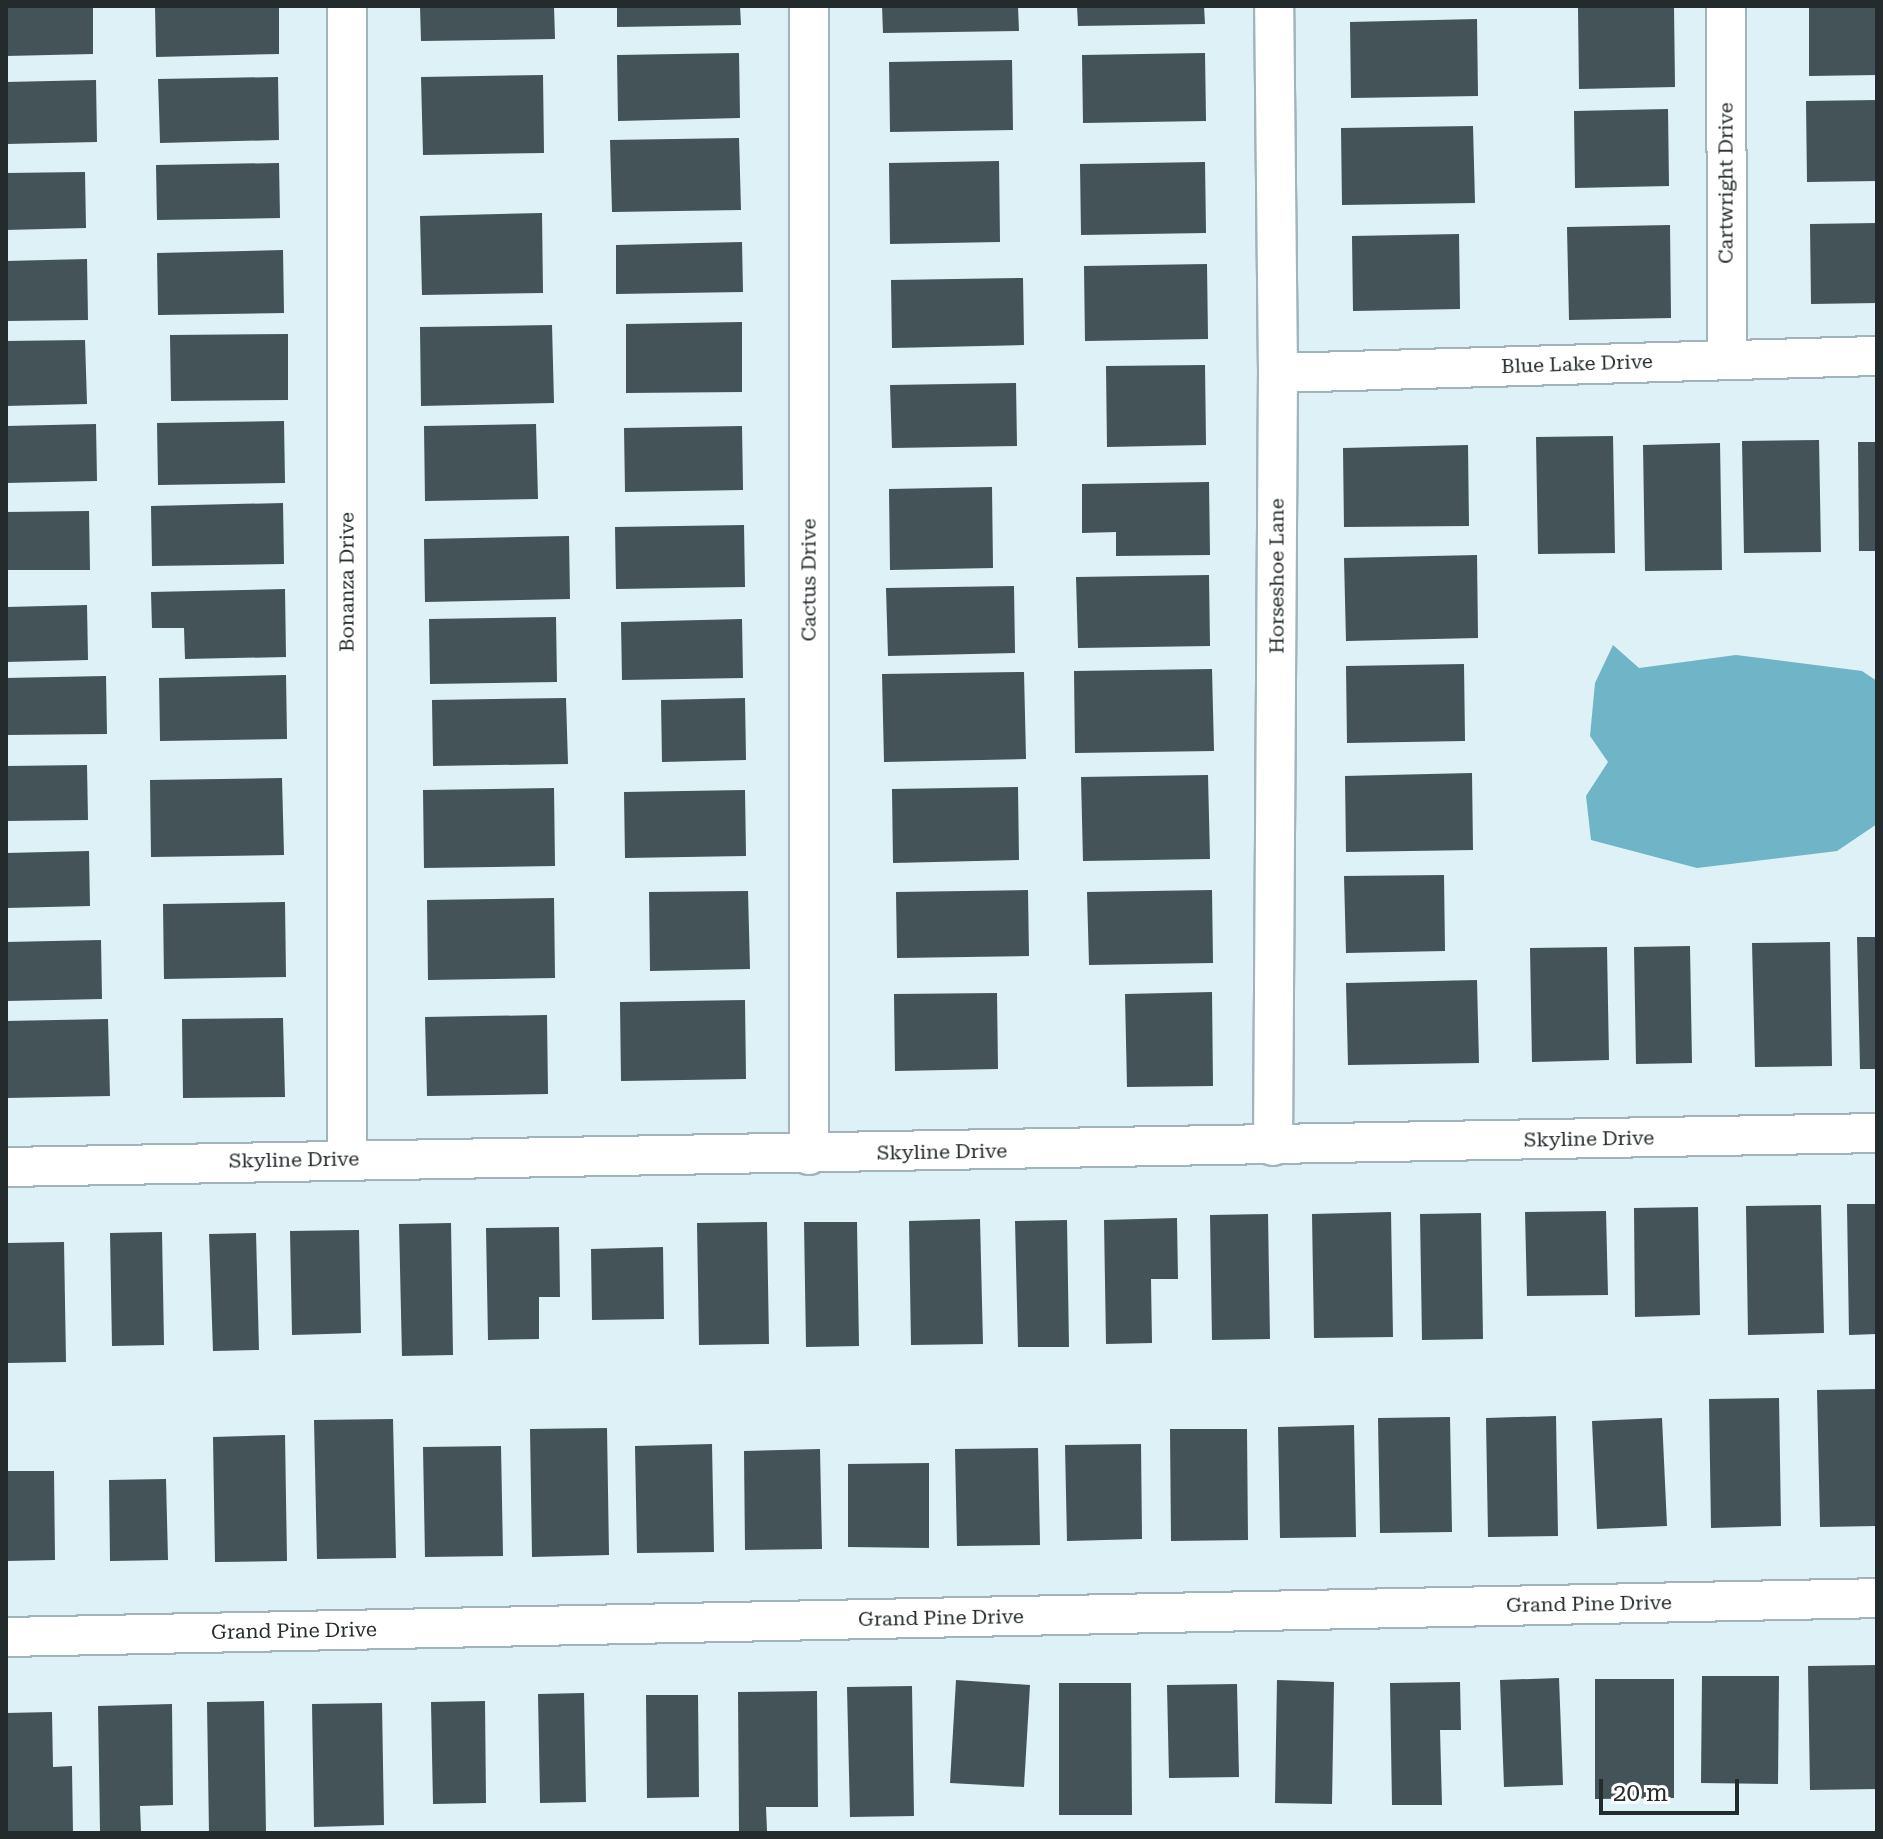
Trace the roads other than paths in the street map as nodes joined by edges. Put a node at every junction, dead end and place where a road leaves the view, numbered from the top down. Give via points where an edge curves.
1 (347, 6) edge
2 (809, 6) edge
3 (1274, 6) edge
4 (1726, 6) edge
5 (1877, 356) edge
6 (1727, 359) junction
7 (1278, 373) junction
8 (1877, 1133) edge
9 (1273, 1146) junction
10 (809, 1155) junction
11 (347, 1158) junction
12 (6, 1167) edge
13 (1877, 1598) edge
14 (6, 1637) edge

1 - 11 street, Bonanza Drive
2 - 10 street, Cactus Drive
3 - 7 street, Horseshoe Lane
4 - 6 street, Cartwright Drive
5 - 6 street, Blue Lake Drive
6 - 7 street, Blue Lake Drive
7 - 9 street, Horseshoe Lane
8 - 9 street, Skyline Drive
9 - 10 street, Skyline Drive
10 - 11 street, Skyline Drive
11 - 12 street, Skyline Drive
13 - 14 street, Grand Pine Drive

